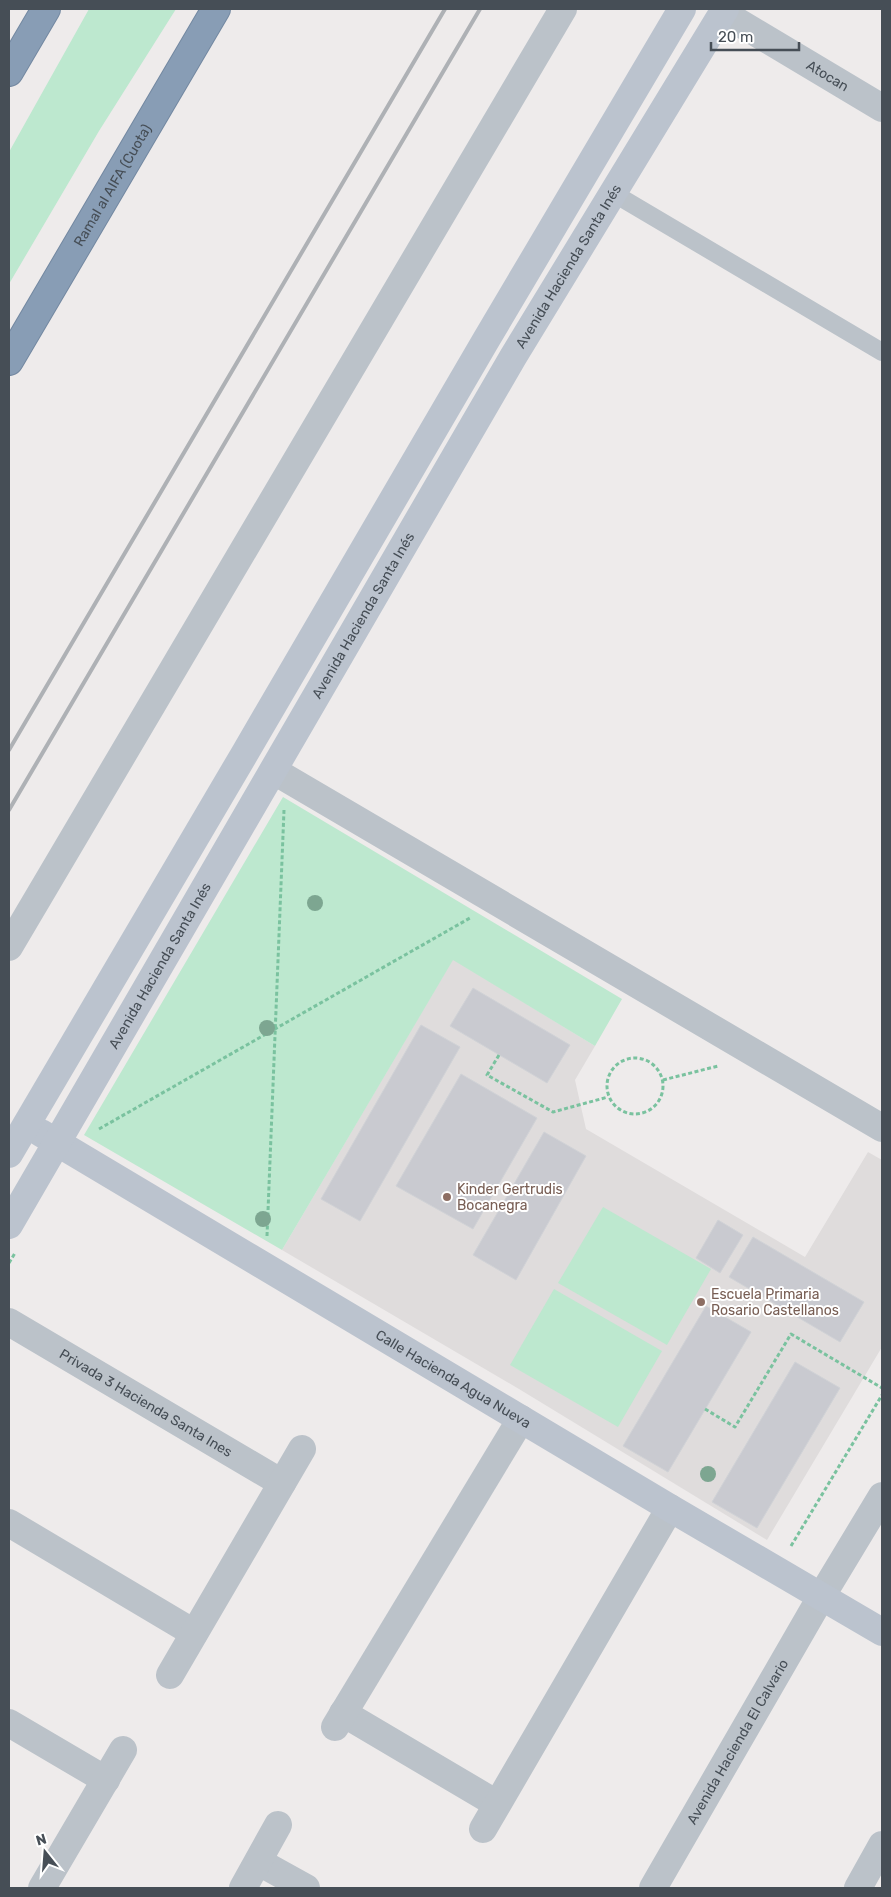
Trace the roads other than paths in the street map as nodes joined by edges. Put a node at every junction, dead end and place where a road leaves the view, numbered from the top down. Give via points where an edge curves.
1 (46, 9) edge
2 (216, 9) edge
3 (563, 9) edge
4 (682, 9) edge
5 (724, 11) edge
6 (9, 72) edge
7 (882, 108) edge
8 (613, 193) junction
9 (882, 352) edge
10 (9, 361) edge
11 (274, 771) junction
12 (9, 948) edge
13 (26, 1125) junction
14 (882, 1128) edge
15 (66, 1147) junction
16 (9, 1154) edge
17 (14, 1236) edge
18 (9, 1322) edge
19 (521, 1419) junction
20 (302, 1449) dead end
21 (282, 1483) junction
22 (882, 1496) edge
23 (670, 1508) junction
24 (9, 1523) edge
25 (821, 1596) junction
26 (882, 1632) edge
27 (194, 1633) junction
28 (170, 1675) dead end
29 (9, 1722) edge
30 (123, 1750) dead end
31 (106, 1780) junction
32 (497, 1804) junction
33 (278, 1825) dead end
34 (483, 1828) dead end
35 (882, 1846) edge
36 (258, 1862) junction
37 (42, 1888) edge
38 (243, 1888) edge
39 (306, 1888) edge
40 (653, 1888) edge
41 (858, 1888) edge

1 - 6 highway
2 - 10 highway, Ramal al AIFA (Cuota)
3 - 12 street
4 - 13 main road
5 - 7 street, Atocan
5 - 8 main road, Avenida Hacienda Santa Inés
8 - 9 lane
8 - 11 main road, Avenida Hacienda Santa Inés
11 - 14 street
11 - 15 main road, Avenida Hacienda Santa Inés
13 - 15 main road, Calle Hacienda Agua Nueva
13 - 16 main road
15 - 17 main road, Avenida Hacienda Santa Inés
15 - 19 main road, Calle Hacienda Agua Nueva via 260,1248
18 - 21 street, Privada 3 Hacienda Santa Ines
19 - 23 main road, Calle Hacienda Agua Nueva
19 - 32 street via 339,1720
20 - 21 street
21 - 27 street
22 - 25 street, Avenida Hacienda El Calvario
23 - 25 main road, Calle Hacienda Agua Nueva
23 - 32 street
24 - 27 street
25 - 26 main road, Calle Hacienda Agua Nueva
25 - 40 street, Avenida Hacienda El Calvario
27 - 28 street
29 - 31 street
30 - 31 street
31 - 37 street
32 - 34 street
33 - 36 street
35 - 41 street
36 - 38 street
36 - 39 street

